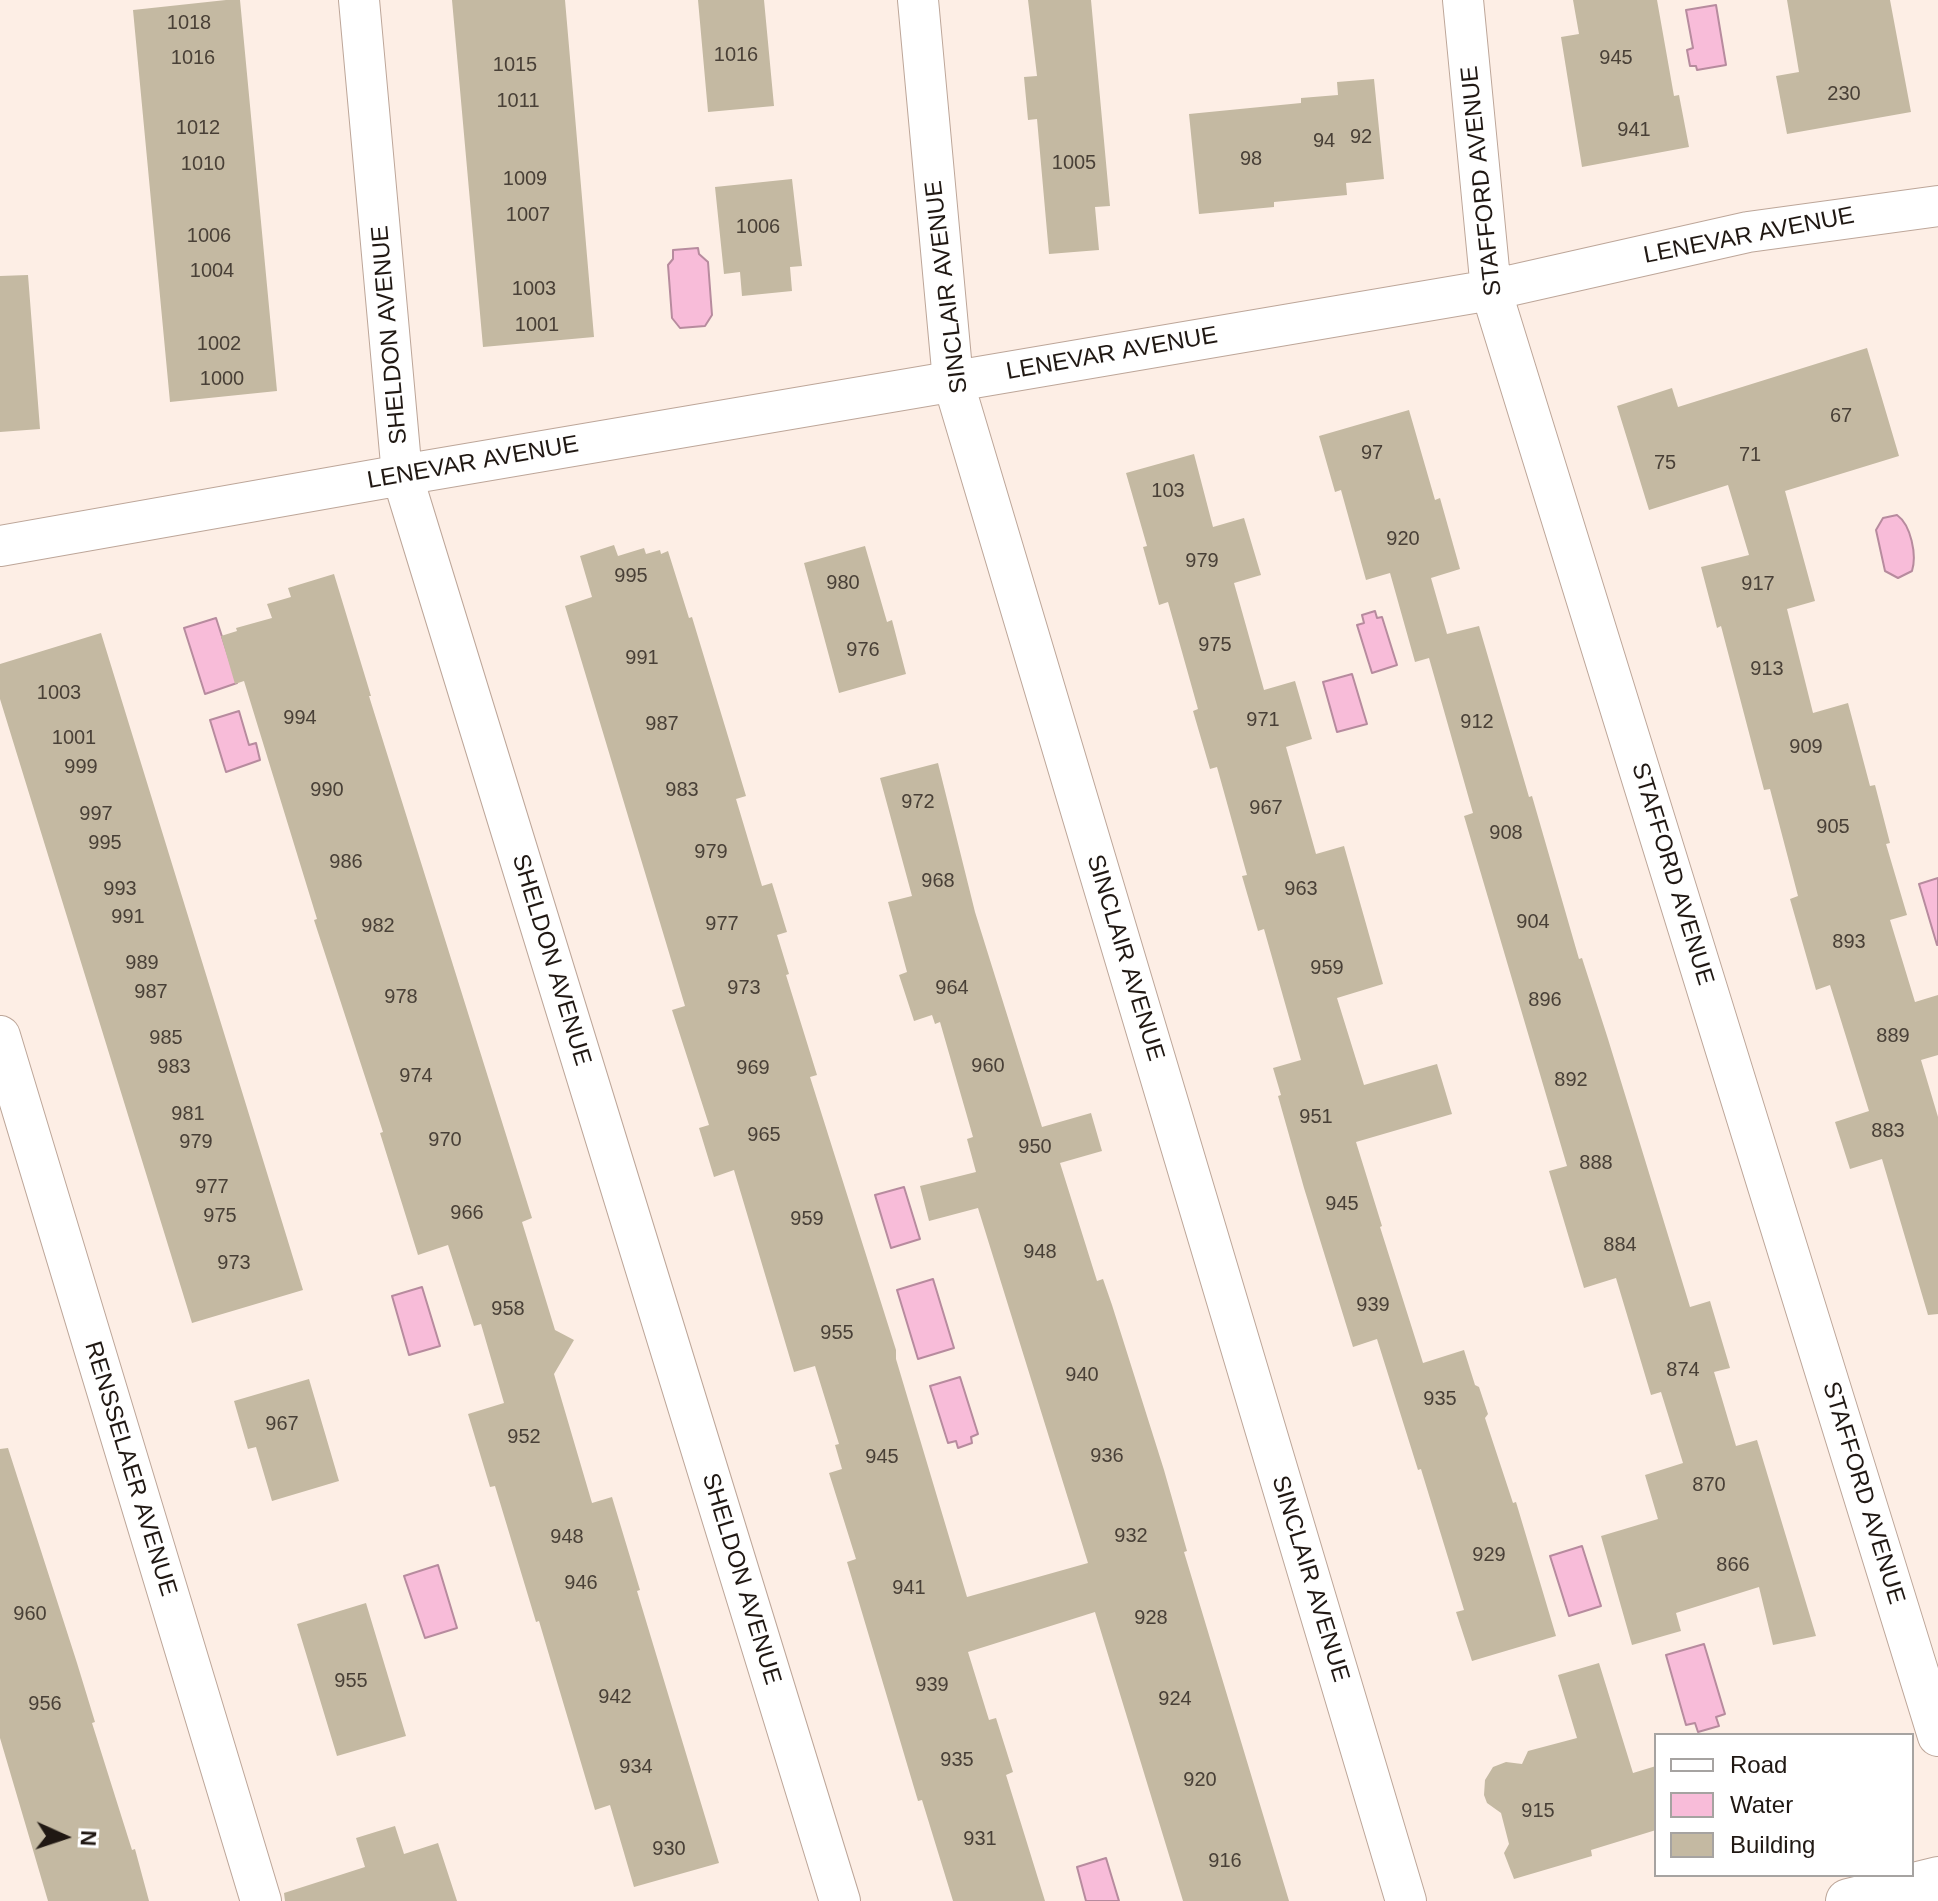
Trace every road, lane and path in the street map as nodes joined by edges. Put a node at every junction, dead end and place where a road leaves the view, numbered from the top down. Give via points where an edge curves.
1 (359, 0) edge
2 (918, 0) edge
3 (1463, 0) edge
4 (1938, 206) edge
5 (1491, 290) junction
6 (953, 381) junction
7 (402, 475) junction
8 (0, 546) edge
9 (0, 1036) edge
10 (1938, 1736) edge
11 (1938, 1879) edge
12 (261, 1901) edge
13 (840, 1901) edge
14 (1406, 1901) edge
15 (1848, 1901) edge

1 - 7 street, SHELDON AVENUE
2 - 6 street, SINCLAIR AVENUE
3 - 5 street, STAFFORD AVENUE
4 - 5 street, LENEVAR AVENUE via 1748,232
5 - 6 street, LENEVAR AVENUE
5 - 10 street, STAFFORD AVENUE
6 - 7 street, LENEVAR AVENUE
6 - 14 street, SINCLAIR AVENUE
7 - 8 street, LENEVAR AVENUE
7 - 13 street, SHELDON AVENUE
9 - 12 street, RENSSELAER AVENUE
11 - 15 street

